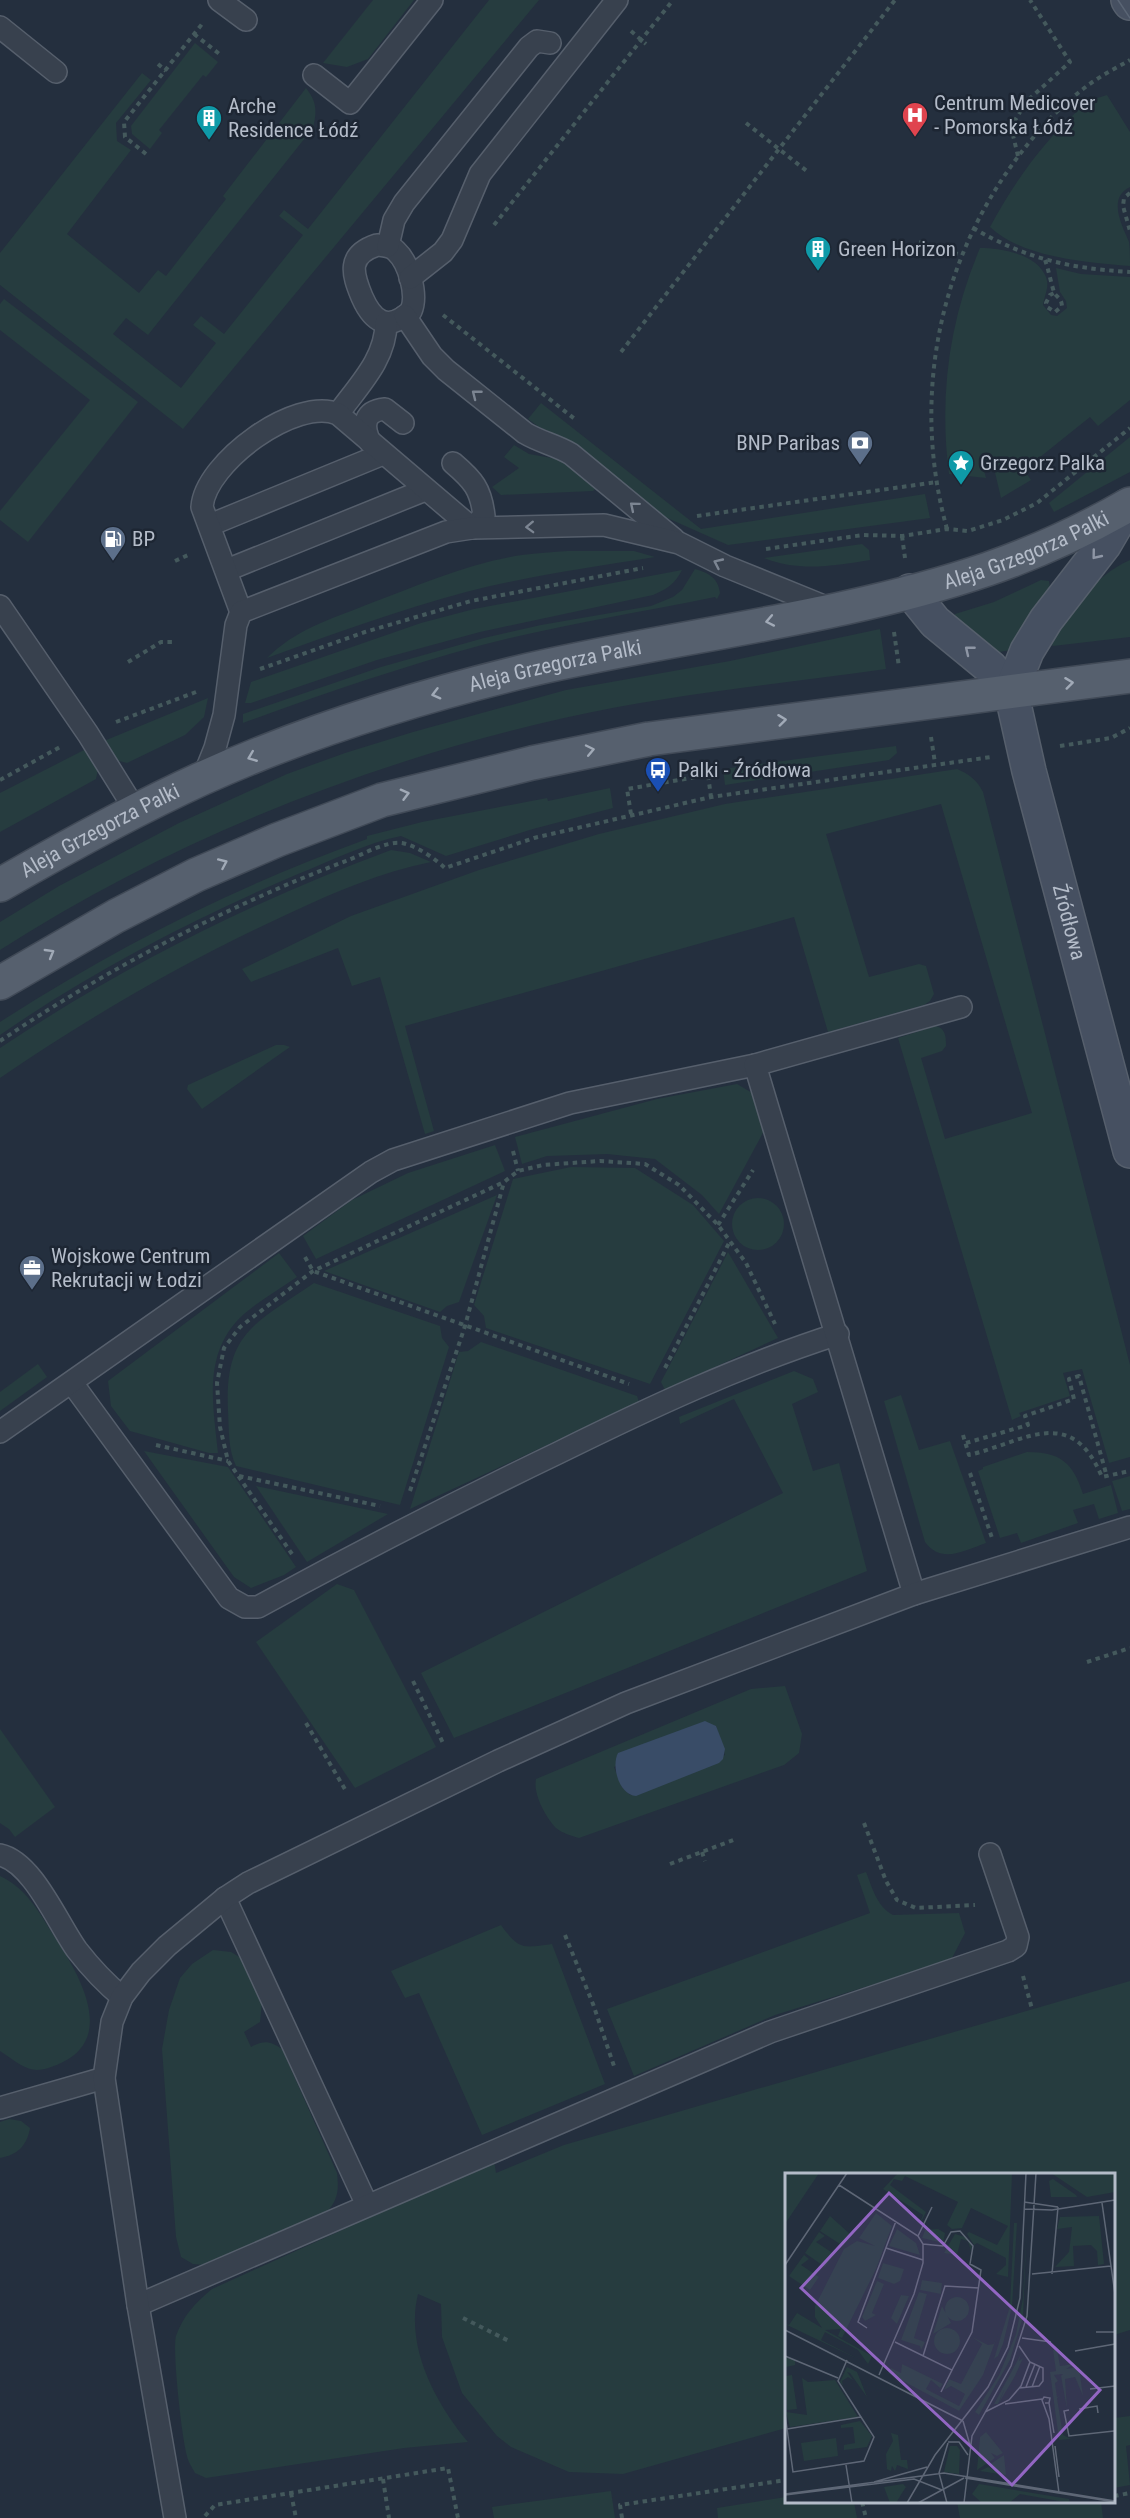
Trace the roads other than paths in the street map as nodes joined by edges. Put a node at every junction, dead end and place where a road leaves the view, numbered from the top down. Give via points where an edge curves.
1 (432, 0) edge
2 (617, 0) edge
3 (220, 1) edge
4 (246, 20) dead end
5 (0, 27) edge
6 (550, 43) dead end
7 (56, 72) dead end
8 (314, 75) dead end
9 (388, 246) junction
10 (410, 278) junction
11 (396, 320) junction
12 (338, 414) junction
13 (403, 423) dead end
14 (377, 448) junction
15 (453, 463) dead end
16 (425, 490) junction
17 (1128, 505) edge
18 (210, 525) junction
19 (472, 528) junction
20 (679, 543) junction
21 (226, 570) junction
22 (910, 591) junction
23 (0, 606) edge
24 (831, 609) junction
25 (241, 612) junction
26 (1130, 676) edge
27 (1011, 691) junction
28 (203, 778) junction
29 (136, 811) junction
30 (0, 885) edge
31 (0, 983) edge
32 (961, 1007) dead end
33 (755, 1065) junction
34 (1130, 1151) edge
35 (838, 1334) junction
36 (72, 1383) junction
37 (0, 1432) edge
38 (1130, 1527) edge
39 (914, 1594) junction
40 (990, 1854) dead end
41 (0, 1856) edge
42 (225, 1898) junction
43 (122, 1997) junction
44 (104, 2078) junction
45 (0, 2108) edge
46 (367, 2205) junction
47 (138, 2305) junction
48 (175, 2518) edge

1 - 8 lane via 350,103
2 - 10 lane via 480,174 447,246
3 - 4 lane
5 - 7 lane
6 - 9 lane via 537,42 529,47 404,202 394,220
9 - 10 lane via 401,258
9 - 11 lane via 378,245 360,254 353,270 368,310 380,322
10 - 11 lane via 414,297 411,311
11 - 12 lane via 380,355
20 -> 11 lane via 571,454 525,433 446,370
12 - 14 lane
12 - 18 lane via 309,412 239,447 203,495 202,507
13 - 14 lane via 385,409 369,414 365,431
14 - 16 lane
14 - 18 lane
15 - 19 lane via 472,479 482,502 484,516
16 - 19 lane
16 - 21 lane
17 - 22 main road, Aleja Grzegorza Palki via 1016,559
17 -> 27 street via 1104,545 1046,620 1027,651
18 - 21 lane
20 -> 19 lane via 604,525
19 - 25 lane via 446,532
24 -> 20 lane
21 - 25 lane
22 - 24 main road, Aleja Grzegorza Palki
27 -> 22 street via 991,668 935,622
23 - 29 lane
24 -> 28 main road, Aleja Grzegorza Palki via 528,670 424,698 287,743
25 - 28 lane via 223,721
27 -> 26 main road
31 -> 27 main road via 196,875 382,800 649,739
27 - 34 street, Źródłowa
28 - 29 main road, Aleja Grzegorza Palki
29 - 30 main road, Aleja Grzegorza Palki
32 - 33 lane
33 - 35 lane
33 - 36 lane via 570,1103 393,1160
35 - 36 lane via 655,1398 407,1518 258,1607 245,1607 229,1598
35 - 39 lane
36 - 37 lane
38 - 39 lane
39 - 42 lane via 626,1703 461,1779 248,1883
40 - 46 lane via 1018,1937 1016,1946 1008,1951 770,2032
41 - 43 lane via 15,1860 29,1875 76,1949 99,1978
42 - 43 lane via 167,1946
42 - 46 lane
43 - 44 lane via 112,2022
44 - 45 lane
44 - 47 lane
46 - 47 lane
47 - 48 lane

